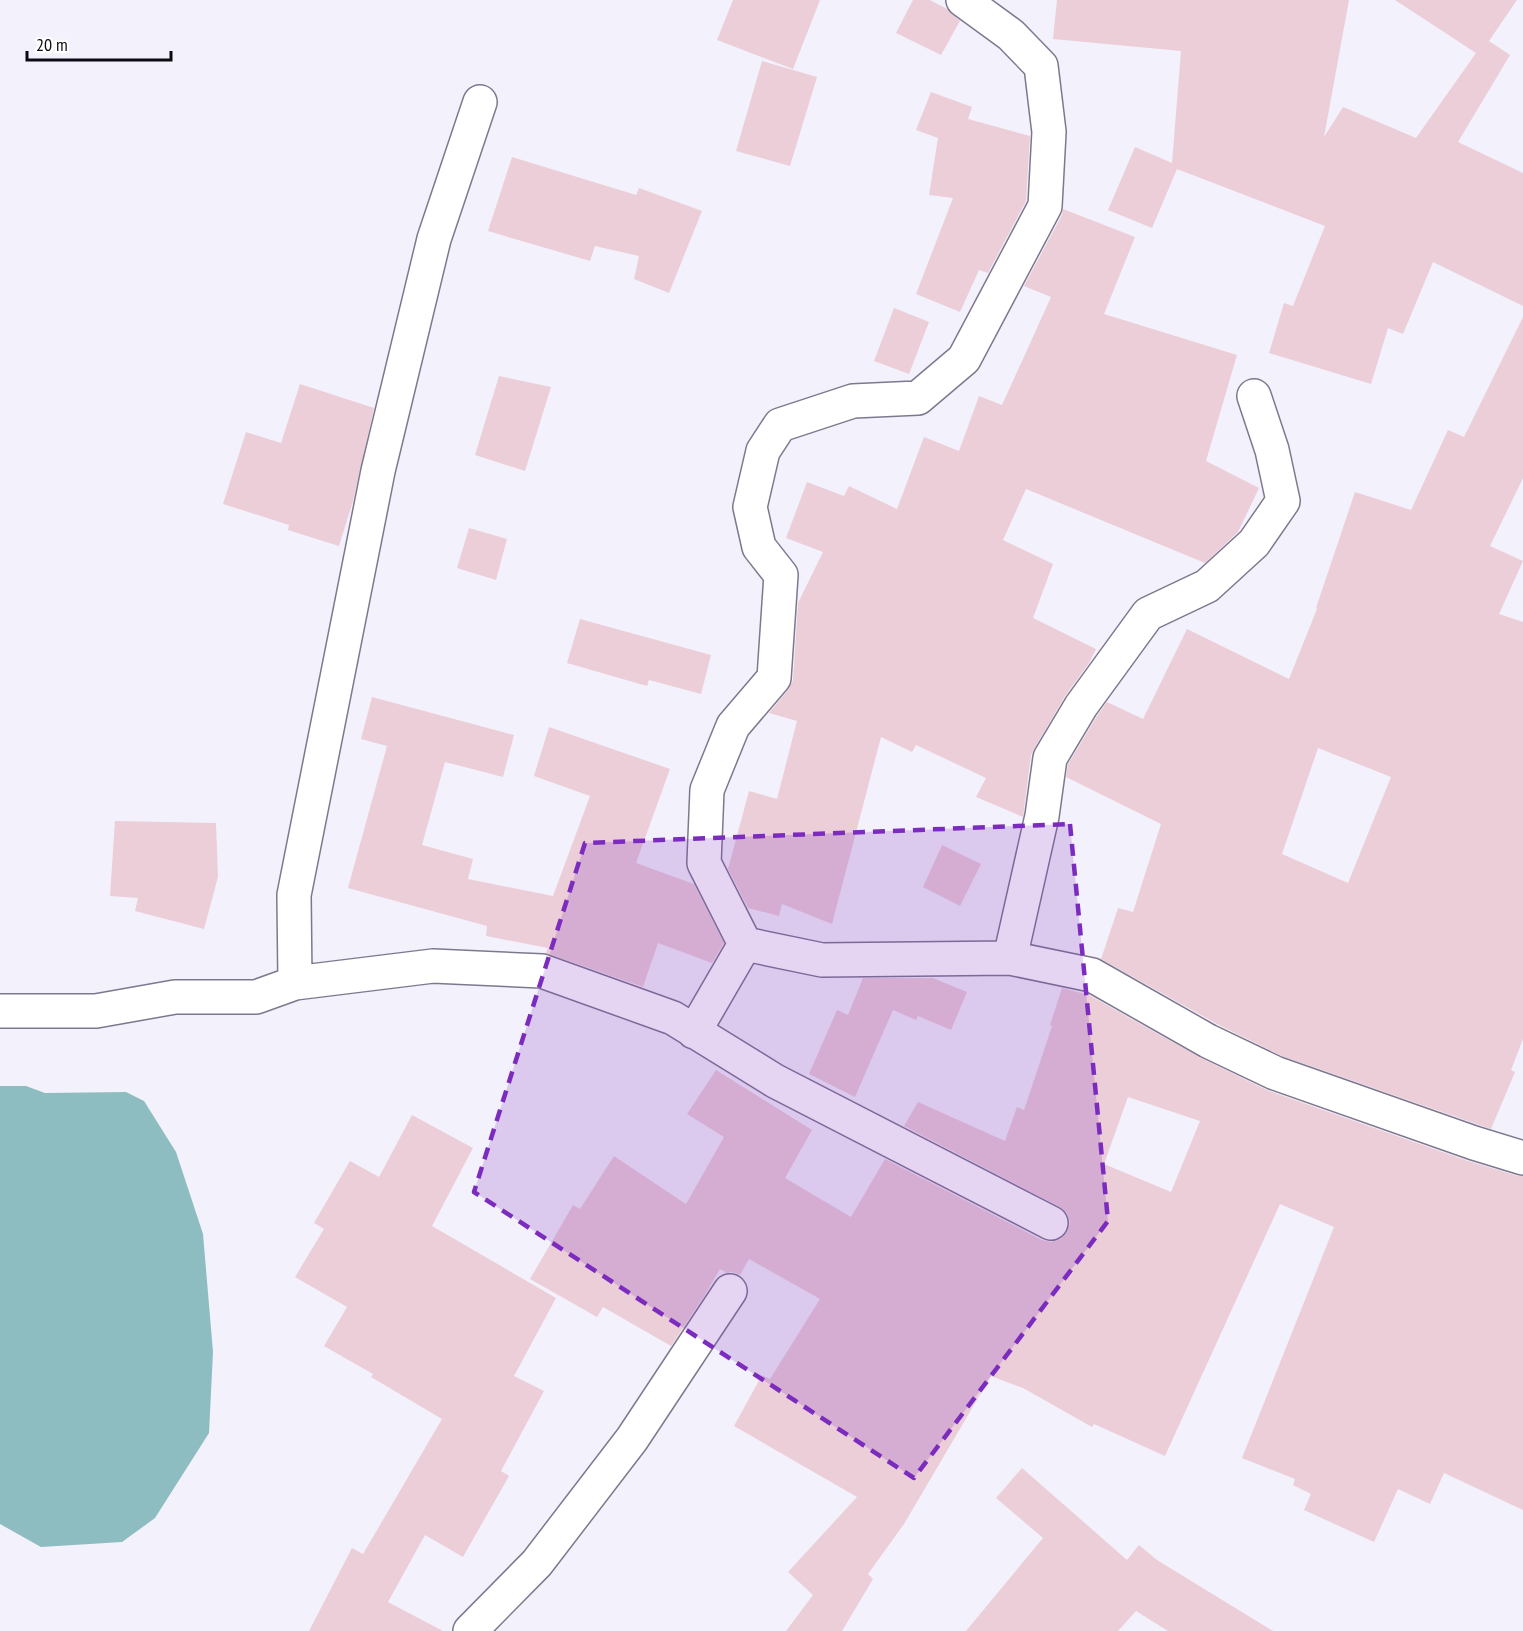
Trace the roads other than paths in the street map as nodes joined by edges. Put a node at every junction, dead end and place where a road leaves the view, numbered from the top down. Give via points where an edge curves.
1 (963, 0) edge
2 (480, 102) dead end
3 (1254, 396) dead end
4 (745, 944) junction
5 (1010, 958) junction
6 (295, 983) junction
7 (0, 1011) edge
8 (694, 1032) junction
9 (1523, 1158) edge
10 (1051, 1223) dead end
11 (730, 1291) dead end
12 (470, 1631) edge

1 - 4 street via 1011,34 1041,66 1049,132 1045,206 964,359 918,398 853,401 780,425 763,451 750,507 759,547 781,576 774,678 733,726 707,790 704,863
2 - 6 street via 434,239 378,471 294,895
3 - 5 street via 1283,501 1254,543 1207,586 1148,614 1050,758 1042,816
4 - 5 street via 822,960
4 - 8 street
5 - 9 street via 1092,975 1208,1041 1275,1073
6 - 7 street via 256,997 175,997 96,1011
6 - 8 street via 433,966 542,971 673,1018
8 - 10 street via 775,1081
11 - 12 street via 633,1439 537,1563

